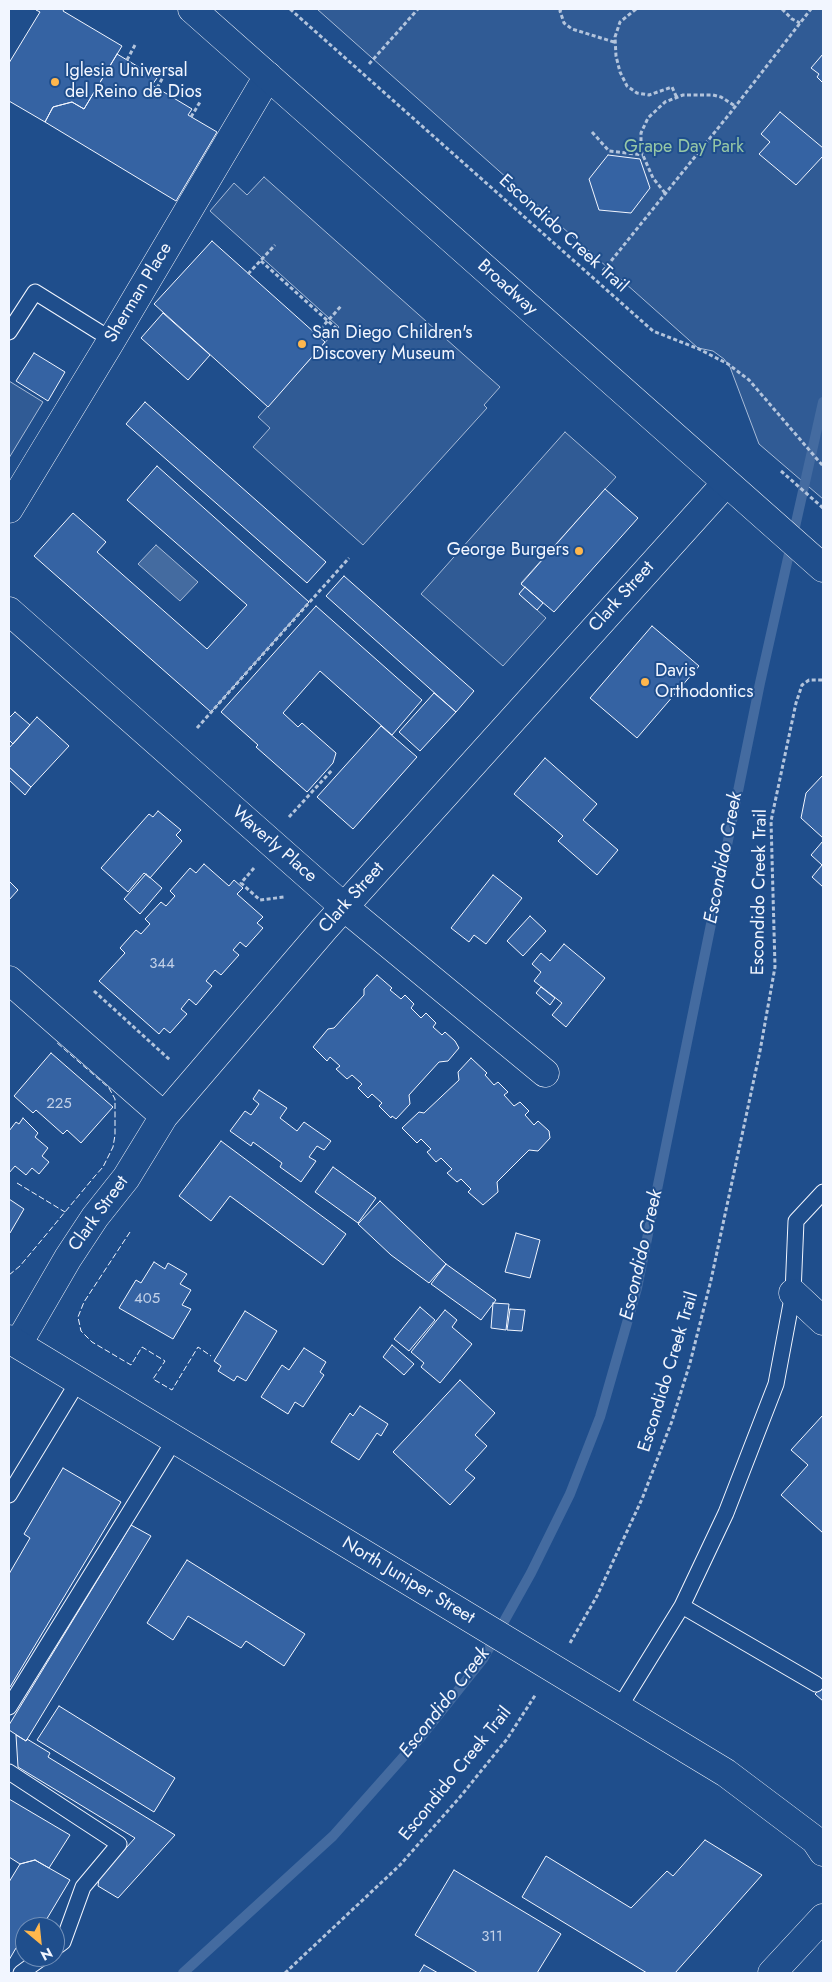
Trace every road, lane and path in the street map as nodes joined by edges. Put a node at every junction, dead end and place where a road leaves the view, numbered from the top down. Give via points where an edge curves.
1 (192, 9) edge
2 (290, 9) edge
3 (418, 9) edge
4 (561, 9) edge
5 (636, 9) edge
6 (782, 9) edge
7 (811, 9) edge
8 (800, 23) junction
9 (614, 42) junction
10 (135, 45) dead end
11 (127, 60) dead end
12 (369, 64) dead end
13 (166, 72) dead end
14 (268, 76) junction
15 (157, 88) dead end
16 (676, 98) junction
17 (200, 102) dead end
18 (735, 106) junction
19 (191, 117) dead end
20 (592, 132) dead end
21 (643, 155) junction
22 (665, 193) junction
23 (275, 245) dead end
24 (260, 261) junction
25 (603, 271) dead end
26 (248, 274) dead end
27 (342, 306) dead end
28 (328, 321) junction
29 (337, 329) dead end
30 (9, 332) edge
31 (316, 334) dead end
32 (112, 340) junction
33 (823, 466) edge
34 (782, 471) dead end
35 (726, 483) junction
36 (823, 508) edge
37 (9, 509) edge
38 (349, 558) dead end
39 (823, 568) edge
40 (9, 611) edge
41 (823, 680) edge
42 (198, 728) dead end
43 (333, 769) dead end
44 (268, 840) junction
45 (256, 866) dead end
46 (284, 897) dead end
47 (344, 907) junction
48 (9, 980) edge
49 (94, 991) dead end
50 (171, 1061) dead end
51 (546, 1073) dead end
52 (164, 1116) junction
53 (823, 1192) edge
54 (793, 1293) junction
55 (823, 1321) edge
56 (14, 1342) edge
57 (78, 1380) junction
58 (175, 1439) junction
59 (9, 1495) edge
60 (682, 1606) junction
61 (548, 1666) junction
62 (816, 1684) dead end
63 (9, 1706) edge
64 (619, 1708) junction
65 (9, 1772) edge
66 (823, 1852) edge
67 (823, 1918) edge
68 (65, 1936) edge
69 (285, 1973) edge
70 (772, 1973) edge

1 - 14 street, Broadway
2 - 33 path, Escondido Creek Trail via 653,331 699,349 750,380
3 - 12 path
4 - 9 path via 564,23 572,29
5 - 9 path via 620,22
6 - 8 path
7 - 8 path
8 - 18 path
9 - 16 path via 626,86 637,93 649,95 672,87
10 - 11 path
13 - 15 path
14 - 32 street, Sherman Place
14 - 35 street, Broadway
16 - 18 path via 713,94
16 - 21 path via 665,102 648,118 641,133
17 - 19 path
18 - 22 path
20 - 21 path via 609,151
21 - 22 path via 653,178
22 - 25 path
23 - 24 path
24 - 26 path
24 - 28 path
27 - 28 path
28 - 29 path
28 - 31 path
30 - 32 lane via 35,292
32 - 37 street, Sherman Place
34 - 36 path
35 - 39 street, Broadway
35 - 47 street, Clark Street
38 - 42 path
40 - 44 street, Waverly Place
41 - 61 path, Escondido Creek Trail via 809,680 802,685 772,821 776,967 711,1280 690,1363 669,1430 620,1548 575,1636
43 - 44 path
44 - 47 street, Waverly Place
45 - 46 path via 241,883 260,900
47 - 51 street, Waverly Place
47 - 52 street, Clark Street
48 - 52 street
49 - 50 path
52 - 56 street, Clark Street via 126,1178 95,1217
53 - 54 lane via 796,1221
54 - 55 street
54 - 60 lane via 776,1384 726,1513
56 - 57 street, North Juniper Street
57 - 58 street, North Juniper Street
57 - 59 lane
58 - 61 street, North Juniper Street
58 - 63 lane
60 - 62 lane
60 - 64 lane
61 - 64 street, North Juniper Street
61 - 69 path, Escondido Creek Trail via 507,1739 460,1797 400,1865
64 - 66 street, North Juniper Street via 726,1773 815,1840
65 - 68 lane via 119,1844 83,1887
67 - 70 street

